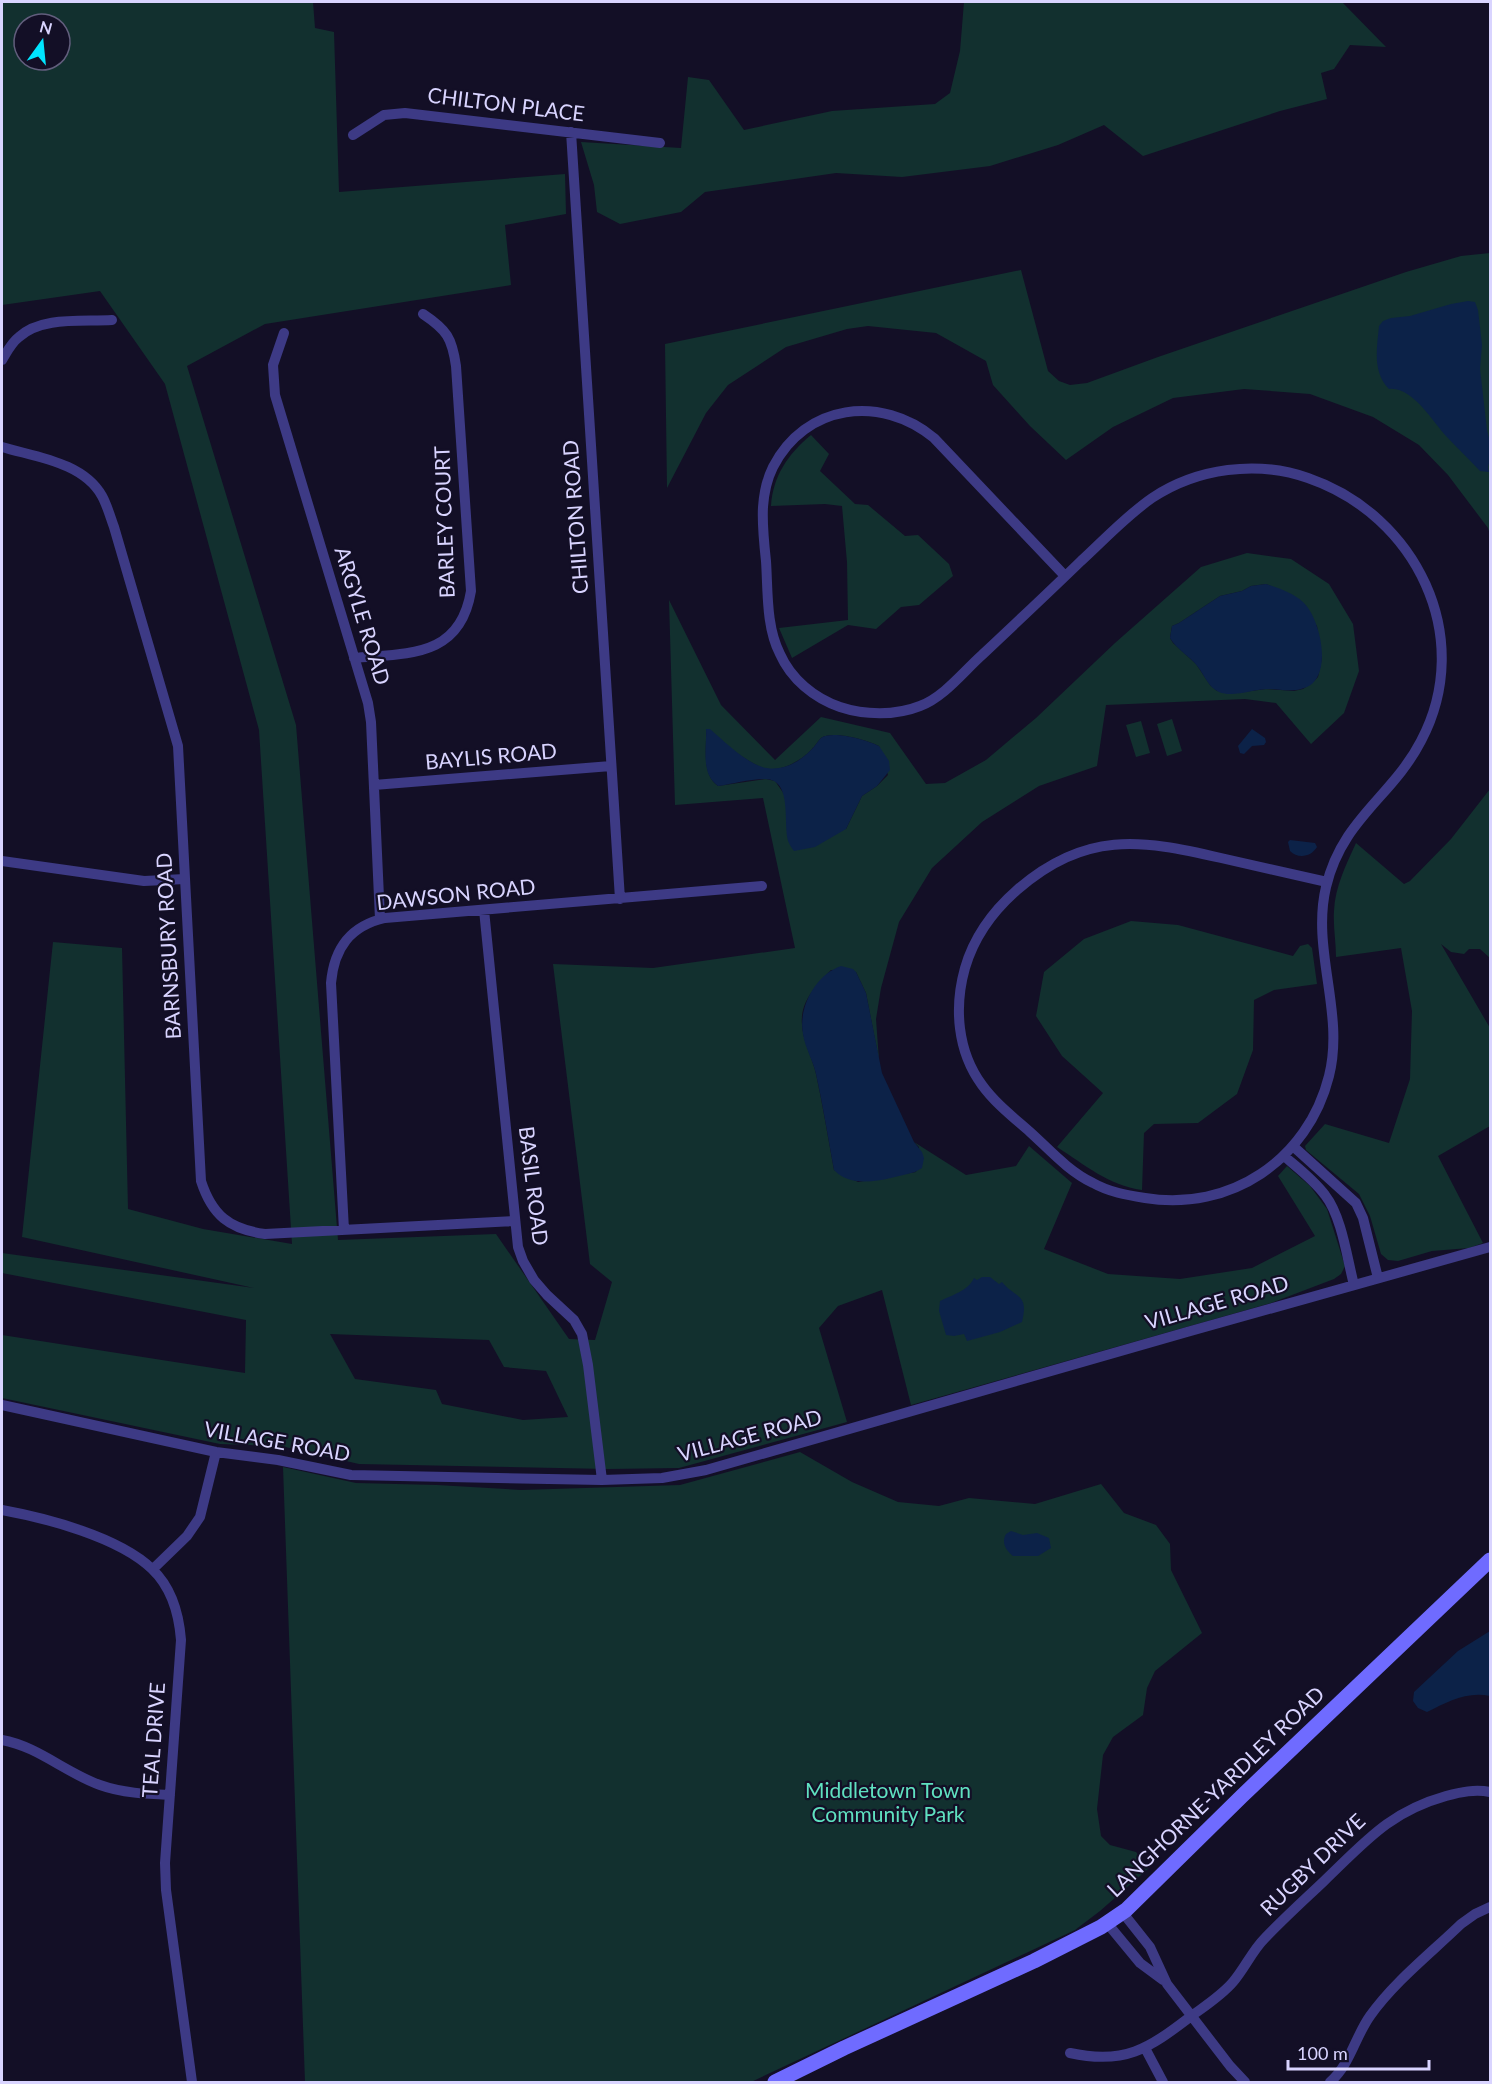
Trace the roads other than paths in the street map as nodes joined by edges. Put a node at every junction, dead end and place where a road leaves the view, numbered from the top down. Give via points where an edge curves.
1 (571, 132) junction
2 (352, 135) dead end
3 (660, 143) dead end
4 (423, 314) dead end
5 (112, 320) dead end
6 (284, 333) dead end
7 (2, 360) edge
8 (2, 447) edge
9 (1065, 576) junction
10 (354, 658) junction
11 (611, 766) junction
12 (374, 785) junction
13 (2, 861) edge
14 (186, 879) junction
15 (1327, 882) junction
16 (762, 886) dead end
17 (620, 899) junction
18 (484, 910) junction
19 (380, 919) junction
20 (1294, 1147) junction
21 (1284, 1156) junction
22 (515, 1221) junction
23 (344, 1230) junction
24 (1491, 1247) edge
25 (1378, 1278) junction
26 (1354, 1285) junction
27 (2, 1405) edge
28 (216, 1452) junction
29 (602, 1480) junction
30 (2, 1510) edge
31 (1491, 1560) edge
32 (153, 1569) junction
33 (2, 1740) edge
34 (1491, 1792) edge
35 (170, 1796) junction
36 (1491, 1907) edge
37 (1123, 1913) junction
38 (1107, 1923) junction
39 (1167, 1984) junction
40 (1191, 2016) junction
41 (1145, 2048) junction
42 (1070, 2053) dead end
43 (192, 2082) edge
44 (778, 2082) edge
45 (1163, 2082) edge
46 (1245, 2082) edge
47 (1330, 2082) edge

1 - 2 street, CHILTON PLACE via 405,113 384,115
1 - 3 street, CHILTON PLACE
1 - 11 street, CHILTON ROAD
4 - 10 street, BARLEY COURT via 446,332 456,366 469,604 458,628 438,644 413,653
5 - 7 street via 37,326 17,338
6 - 10 street, ARGYLE ROAD via 273,365 275,395
8 - 14 street, BARNSBURY ROAD via 80,473 91,481 106,505 178,746
9 - 9 street via 925,705 885,713 863,713 835,705 811,692 792,674 778,651 771,627 762,512 765,489 785,448 803,430 847,411 887,413 907,420 934,438
9 - 15 street via 1135,510 1157,495 1208,474 1241,469 1296,474 1328,485 1383,521 1401,542 1419,568 1436,615 1442,654 1438,695 1429,726 1415,753 1358,820 1343,842
10 - 12 street, ARGYLE ROAD via 371,722
11 - 12 street, BAYLIS ROAD
11 - 17 street, CHILTON ROAD
12 - 19 street, ARGYLE ROAD
13 - 14 street via 144,881
14 - 23 street, BARNSBURY ROAD via 201,1180 205,1194 230,1224 249,1232
15 - 20 street via 1321,923 1333,1018 1332,1062 1315,1115
15 - 21 street via 1173,847 1110,844 1072,856 1013,893 989,919 970,952 960,986 958,1015 973,1072 988,1093 1069,1169 1090,1182 1120,1194 1159,1201 1189,1201 1241,1186
16 - 17 street, DAWSON ROAD
17 - 18 street, DAWSON ROAD
18 - 19 street, DAWSON ROAD
18 - 22 street, BASIL ROAD
19 - 23 street, DAWSON ROAD via 351,935 337,954 331,983
20 - 21 street
20 - 25 street via 1356,1203
21 - 26 street via 1330,1202
22 - 23 street, BARNSBURY ROAD
22 - 29 street, BASIL ROAD via 518,1247 530,1275 562,1306 582,1334
24 - 25 street, VILLAGE ROAD
25 - 26 street, VILLAGE ROAD
26 - 29 street, VILLAGE ROAD via 706,1470 662,1478
27 - 28 street, VILLAGE ROAD
28 - 29 street, VILLAGE ROAD via 351,1475
28 - 32 street via 200,1517 187,1536
30 - 32 street, TEAL DRIVE via 75,1529 135,1556
31 - 37 main road, LANGHORNE-YARDLEY ROAD
32 - 35 street, TEAL DRIVE via 172,1598 181,1640
33 - 35 street via 20,1745 98,1785
34 - 40 street, RUGBY DRIVE via 1473,1790 1429,1800 1384,1825 1264,1939 1232,1984
35 - 43 street, TEAL DRIVE via 166,1890
36 - 47 street via 1461,1924 1383,1999 1360,2031 1340,2073
37 - 38 main road, LANGHORNE-YARDLEY ROAD
37 - 39 street via 1149,1947
38 - 39 street via 1140,1963
38 - 44 main road, LANGHORNE-YARDLEY ROAD
39 - 40 street
40 - 41 street, RUGBY DRIVE
40 - 46 street
41 - 42 street, RUGBY DRIVE via 1105,2058
41 - 45 street

